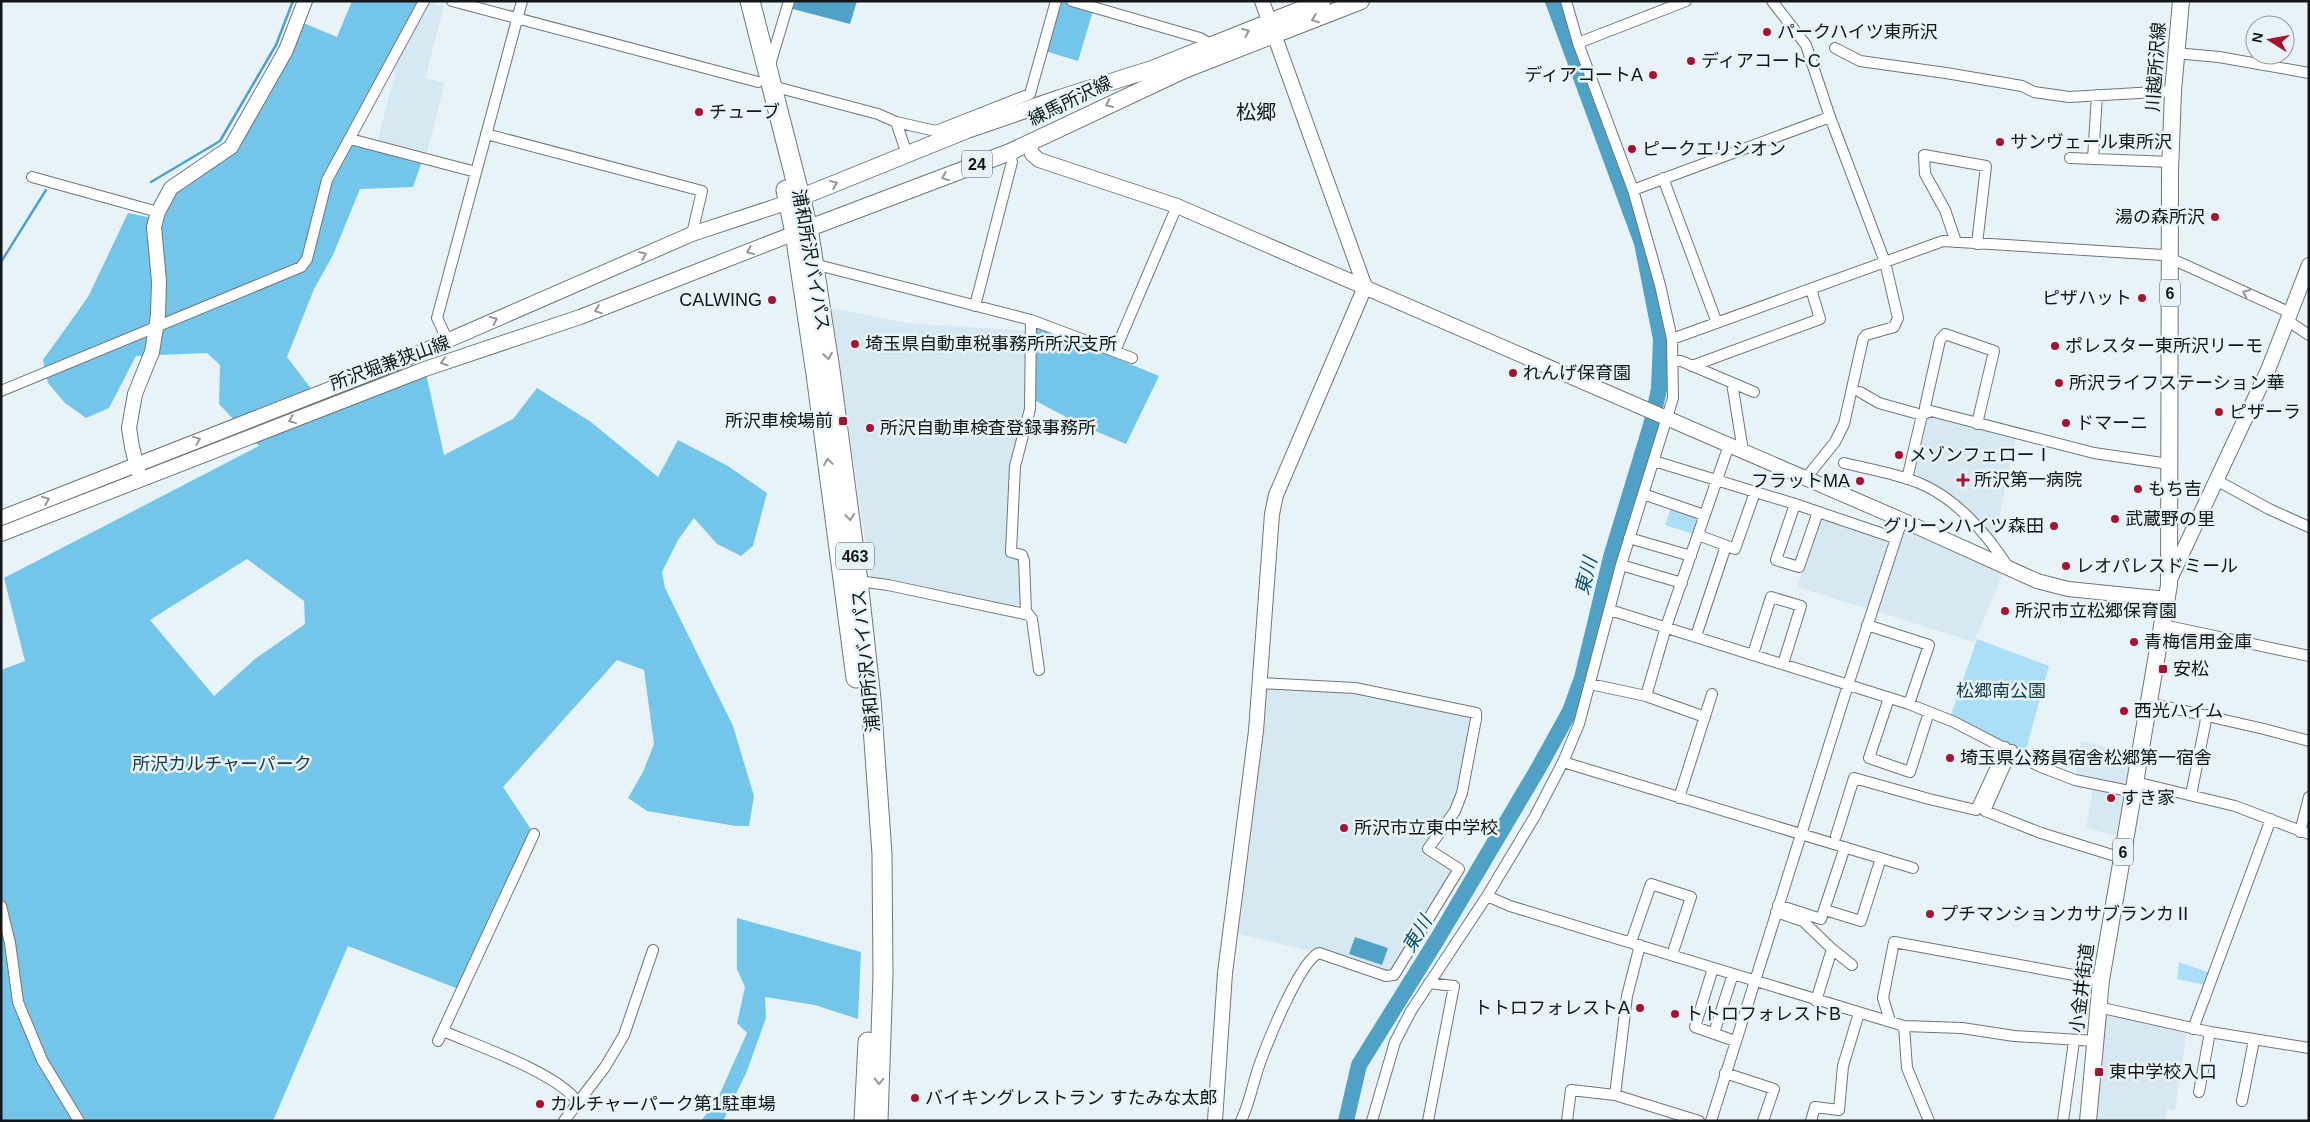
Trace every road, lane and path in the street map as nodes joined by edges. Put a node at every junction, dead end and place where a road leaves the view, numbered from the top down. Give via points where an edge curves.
1 (305, 1) edge
2 (424, 1) edge
3 (452, 1) edge
4 (522, 1) edge
5 (738, 1) edge
6 (750, 1) edge
7 (789, 1) edge
8 (1056, 1) edge
9 (1072, 1) edge
10 (1262, 1) edge
11 (1322, 1) edge
12 (1361, 1) edge
13 (1566, 1) edge
14 (1686, 1) edge
15 (1772, 1) edge
16 (2181, 1) edge
17 (518, 19) junction
18 (1271, 29) junction
19 (1578, 43) junction
20 (1212, 45) junction
21 (1835, 48) dead end
22 (2176, 53) junction
23 (2309, 73) edge
24 (766, 80) junction
25 (2173, 91) junction
26 (2097, 95) junction
27 (1830, 117) junction
28 (896, 122) junction
29 (486, 134) junction
30 (350, 139) junction
31 (1029, 143) junction
32 (1010, 152) junction
33 (907, 154) junction
34 (2070, 158) dead end
35 (2093, 159) junction
36 (2170, 162) junction
37 (476, 172) junction
38 (32, 177) dead end
39 (1663, 178) junction
40 (1633, 190) junction
41 (794, 200) junction
42 (1178, 206) junction
43 (158, 212) junction
44 (801, 231) junction
45 (692, 234) junction
46 (1956, 242) junction
47 (1977, 244) junction
48 (2170, 258) junction
49 (1885, 262) junction
50 (814, 264) junction
51 (2309, 265) edge
52 (1365, 287) junction
53 (1812, 289) junction
54 (975, 306) junction
55 (2290, 317) junction
56 (1031, 320) junction
57 (1718, 323) junction
58 (156, 328) junction
59 (2309, 335) edge
60 (1672, 339) junction
61 (448, 341) junction
62 (1115, 351) junction
63 (1132, 358) dead end
64 (1674, 361) junction
65 (1692, 366) junction
66 (1732, 383) junction
67 (1, 391) edge
68 (1754, 392) dead end
69 (1860, 392) dead end
70 (1924, 414) junction
71 (1666, 417) junction
72 (1978, 424) junction
73 (1729, 445) junction
74 (1743, 451) junction
75 (1654, 461) junction
76 (1844, 463) dead end
77 (136, 464) junction
78 (2169, 464) junction
79 (1806, 478) junction
80 (1908, 479) junction
81 (142, 480) junction
82 (1717, 480) junction
83 (2216, 480) junction
84 (1755, 492) junction
85 (1643, 494) junction
86 (1795, 504) junction
87 (1818, 512) junction
88 (1704, 515) junction
89 (1, 518) edge
90 (1902, 520) junction
91 (2309, 527) edge
92 (1, 534) edge
93 (1698, 535) junction
94 (1629, 538) junction
95 (1895, 538) junction
96 (1726, 546) junction
97 (1691, 556) junction
98 (1621, 565) junction
99 (2008, 568) junction
100 (858, 581) junction
101 (1682, 583) junction
102 (2168, 592) junction
103 (1610, 610) junction
104 (1029, 615) junction
105 (1867, 625) junction
106 (2163, 625) junction
107 (1666, 627) junction
108 (1696, 636) junction
109 (1753, 654) junction
110 (2309, 656) edge
111 (1783, 664) junction
112 (1039, 670) dead end
113 (1260, 683) junction
114 (1590, 684) junction
115 (1848, 685) junction
116 (1712, 694) dead end
117 (1646, 696) junction
118 (1889, 698) junction
119 (2150, 703) junction
120 (1909, 704) junction
121 (1929, 712) junction
122 (2206, 715) junction
123 (1705, 717) junction
124 (2309, 742) edge
125 (2009, 749) junction
126 (1563, 762) junction
127 (2135, 787) junction
128 (2191, 795) junction
129 (2309, 797) edge
130 (1679, 798) junction
131 (2271, 820) junction
132 (1801, 833) junction
133 (2304, 833) edge
134 (534, 834) dead end
135 (1836, 836) dead end
136 (1845, 846) junction
137 (1881, 858) junction
138 (2122, 858) junction
139 (1913, 868) dead end
140 (1487, 896) junction
141 (1, 906) edge
142 (1777, 909) junction
143 (1825, 910) junction
144 (1635, 944) junction
145 (1832, 949) junction
146 (653, 950) dead end
147 (1672, 955) junction
148 (1852, 965) dead end
149 (1713, 968) junction
150 (1733, 974) junction
151 (1754, 980) junction
152 (2101, 980) junction
153 (1429, 983) junction
154 (1816, 1000) junction
155 (2098, 1007) junction
156 (1859, 1013) junction
157 (1890, 1021) junction
158 (1904, 1026) junction
159 (2193, 1028) junction
160 (443, 1031) junction
161 (2210, 1032) junction
162 (1714, 1034) junction
163 (2254, 1040) junction
164 (438, 1041) dead end
165 (1735, 1041) junction
166 (2074, 1041) junction
167 (2095, 1041) junction
168 (2309, 1048) edge
169 (1725, 1073) junction
170 (2199, 1092) dead end
171 (1615, 1095) junction
172 (577, 1101) junction
173 (2242, 1101) dead end
174 (79, 1121) edge
175 (564, 1121) edge
176 (864, 1121) edge
177 (878, 1121) edge
178 (1215, 1121) edge
179 (1241, 1121) edge
180 (1372, 1121) edge
181 (1428, 1121) edge
182 (1566, 1121) edge
183 (1699, 1121) edge
184 (1711, 1121) edge
185 (1763, 1121) edge
186 (1811, 1121) edge
187 (1929, 1121) edge
188 (2063, 1121) edge
189 (2088, 1121) edge

1 - 43 street via 286,50 231,147 180,180 164,198
2 - 30 street
3 - 17 street
4 - 17 street
5 - 24 highway, 浦和所沢バイパス / 463
6 - 24 highway, 浦和所沢バイパス / 463
7 - 24 street
8 - 28 street via 1030,94 936,131
9 - 20 street via 1200,38
10 - 18 street
11 - 18 main road, 練馬所沢線 / 24
12 -> 18 main road, 練馬所沢線 / 24
13 - 19 street
14 - 19 street
15 - 27 street via 1806,44
16 - 22 main road, 川越所沢線 / 6
17 - 24 street
17 - 29 street
20 -> 18 main road, 練馬所沢線 / 24
18 -> 31 main road, 練馬所沢線 / 24
18 - 52 street
19 - 40 street
20 - 33 main road, 練馬所沢線 / 24 via 1152,70 1034,106
21 - 26 street via 1860,61 1974,78 2060,96
22 - 23 street
22 - 25 main road, 川越所沢線 / 6
24 - 28 street
24 - 41 highway, 浦和所沢バイパス / 463
25 - 26 street
25 - 36 main road, 川越所沢線 / 6
26 - 35 street
27 - 39 street
27 - 49 street
28 - 33 street
29 - 37 street
29 - 45 street via 702,191
30 - 37 street
30 - 58 street via 327,180 307,259 300,267
31 - 32 main road, 練馬所沢線 / 24
31 - 42 street via 1032,154 1039,160
32 -> 44 main road, 練馬所沢線 / 24
32 - 54 street via 1012,162
41 -> 33 main road, 練馬所沢線 / 24
34 - 35 street
35 - 36 street
36 - 48 main road, 川越所沢線 / 6
37 - 61 street via 437,318
38 - 43 street
39 - 40 street
39 - 57 street
40 - 60 street
41 - 44 highway, 浦和所沢バイパス / 463
41 - 45 street, 所沢堀兼狭山線
42 - 52 street
42 - 62 street
43 - 58 street via 154,228 159,281
44 - 50 highway, 浦和所沢バイパス / 463
44 -> 81 street, 所沢堀兼狭山線 via 580,317 425,369
176 -> 44 highway, 浦和所沢バイパス / 463 via 870,855 860,713
61 -> 45 street, 所沢堀兼狭山線
46 - 47 street
46 - 47 street via 1945,210 1924,174 1924,155 1986,166
46 - 49 street via 1936,242
47 - 48 street via 2154,254
55 -> 48 street
48 - 78 main road, 川越所沢線 / 6
49 - 53 street
49 - 79 street via 1898,322 1894,327 1866,335 1863,339 1844,424 1836,442
50 - 54 street
50 -> 100 highway, 浦和所沢バイパス / 463
51 - 55 street, 小金井街道
52 - 71 street
52 - 113 street via 1276,495
53 - 57 street
53 - 65 street via 1820,319
54 - 56 street
55 - 59 street
55 - 83 street, 小金井街道
56 - 62 street
56 - 104 street via 1030,409 1015,466 1011,552 1022,554 1024,561 1026,611
57 - 60 street
58 - 67 street
58 - 77 street via 152,352 131,410 129,428
60 - 64 street
77 -> 61 street, 所沢堀兼狭山線
62 - 63 street
64 - 65 street
64 - 71 street via 1673,398
65 - 66 street
66 - 68 street
66 - 74 street
69 - 70 street via 1880,402
70 - 72 street via 1931,411
70 - 72 street via 1940,340 1945,334 1994,351
70 - 80 street
71 - 73 street
71 - 75 street
72 - 78 street via 2094,453
73 - 74 street
73 - 82 street
74 - 79 street
75 - 82 street
75 - 85 street
76 - 80 street
77 - 81 street
89 -> 77 street, 所沢堀兼狭山線
78 - 102 main road, 川越所沢線 / 6
79 - 90 street
80 - 99 street via 1954,504 1981,531
81 - 92 street, 所沢堀兼狭山線
82 - 84 street
82 - 88 street
83 - 91 street
83 - 102 street, 小金井街道 via 2180,556
84 - 86 street
84 - 96 street via 1735,549
85 - 88 street
85 - 94 street
86 - 87 street
86 - 87 street via 1776,560 1799,567
87 - 95 street
88 - 93 street
90 - 95 street
90 - 99 street
93 - 96 street
93 - 97 street
94 - 97 street
94 - 98 street
95 - 105 street
96 - 108 street
97 - 101 street
98 - 101 street
98 - 103 street
99 - 102 street via 2060,588
100 - 104 street
100 -> 177 highway, 浦和所沢バイパス / 463 via 871,699 882,854 883,976
101 - 107 street
102 - 106 main road, 小金井街道 / 6
103 - 107 street
103 - 114 street
104 - 112 street
105 - 115 street
105 - 120 street via 1929,645
106 - 110 street
106 - 119 main road, 小金井街道 / 6
107 - 108 street
107 - 117 street
108 - 109 street
109 - 111 street
109 - 111 street via 1771,596 1801,606
111 - 115 street
113 - 178 street via 1224,973
113 - 179 street via 1374,691 1476,713 1476,719 1462,793 1455,811 1428,849 1459,869 1394,975 1386,976 1319,953 1309,961 1281,1012
114 - 117 street
114 - 126 street via 1579,724
115 - 118 street
115 - 132 street
116 - 123 street
117 - 123 street
118 - 120 street
118 - 121 street via 1869,758 1910,772
119 - 122 street
119 - 127 main road, 小金井街道 / 6
120 - 121 street
121 - 125 street
122 - 124 street
122 - 128 street
123 - 130 street
125 - 127 street via 2041,767 2075,780
125 - 135 street via 1976,810 1854,778
125 - 138 street via 1985,811 2041,833
126 - 130 street
126 - 140 street
127 - 128 street
127 - 138 main road, 小金井街道 / 6
128 - 131 street via 2235,806
129 - 133 street
130 - 132 street
131 - 133 street
131 - 159 street
132 - 136 street
132 - 142 street
134 - 160 street
136 - 137 street
136 - 143 street
137 - 139 street
137 - 143 street via 1860,921
138 - 152 main road, 小金井街道 / 6
140 - 144 street
140 - 153 street
141 - 174 street via 18,1002 42,1060
142 - 143 street via 1821,919
142 - 145 street via 1804,921
142 - 151 street
144 - 147 street
144 - 147 street via 1651,884 1691,897
144 - 171 street
145 - 148 street
145 - 154 street
146 - 172 street via 624,1035 605,1067
147 - 149 street
149 - 150 street
149 - 162 street via 1695,1027
150 - 151 street
150 - 162 street
151 - 154 street
151 - 165 street
152 - 155 main road, 小金井街道 / 6
152 - 157 street via 1894,942 1883,998
153 - 180 street via 1395,1042
153 - 181 street via 1454,986
154 - 156 street
155 - 159 street
155 - 167 main road, 小金井街道 / 6
156 - 157 street
156 - 186 street via 1843,1066 1839,1110 1816,1106
157 - 158 street
158 - 166 street via 1967,1028
158 - 187 street via 1907,1068
159 - 161 street
160 - 164 street
160 - 172 street via 540,1073
161 - 163 street
161 - 170 street
162 - 165 street
163 - 168 street
163 - 173 street
165 - 169 street
166 - 167 street
166 - 188 street
167 - 189 main road, 小金井街道 / 6
169 - 184 street
169 - 185 street via 1774,1090
171 - 182 street via 1571,1090
171 - 183 street
172 - 175 street

